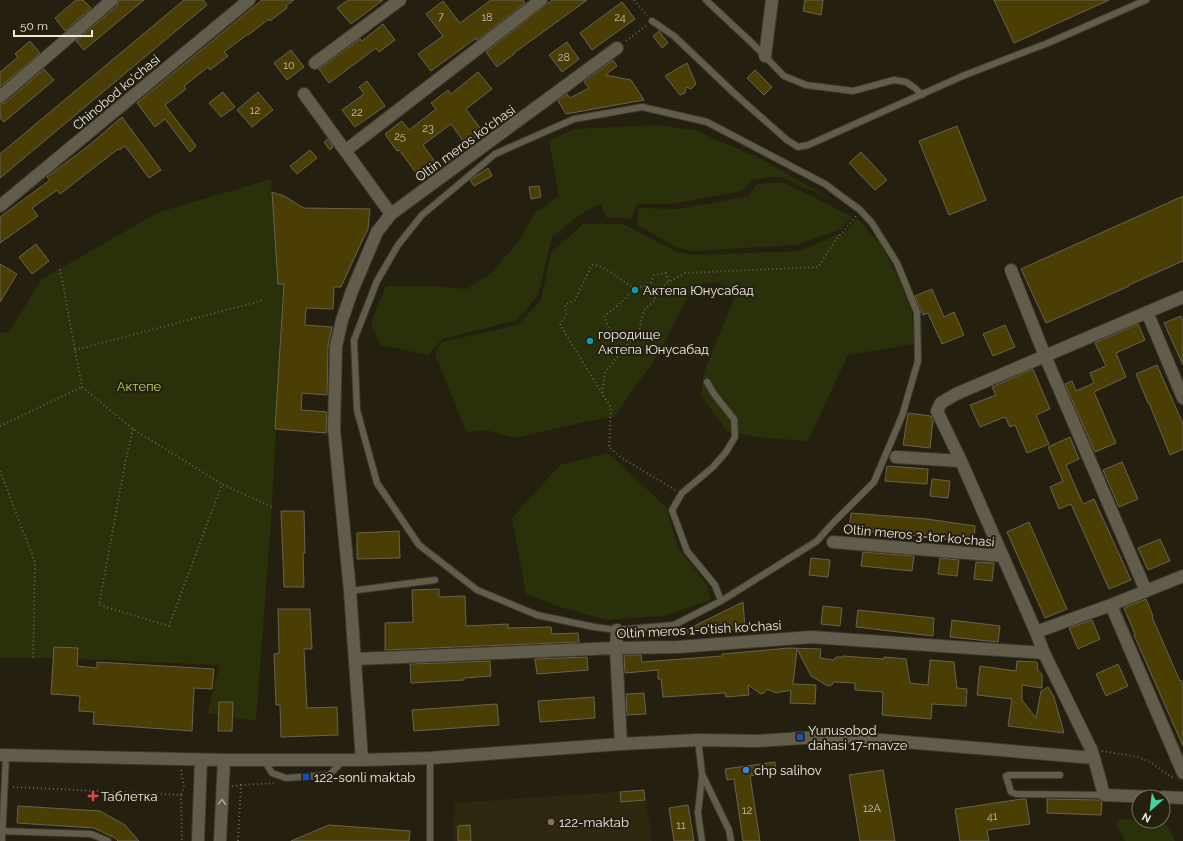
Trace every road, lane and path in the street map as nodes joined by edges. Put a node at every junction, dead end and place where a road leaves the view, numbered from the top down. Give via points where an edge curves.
1 (112, 0) edge
2 (249, 0) edge
3 (400, 0) edge
4 (541, 0) edge
5 (634, 0) edge
6 (706, 0) edge
7 (772, 0) edge
8 (1146, 0) edge
9 (652, 21) junction
10 (617, 48) joint
11 (765, 56) junction
12 (315, 64) dead end
13 (304, 94) dead end
14 (922, 95) junction
15 (0, 97) edge
16 (345, 151) junction
17 (0, 206) edge
18 (860, 210) junction
19 (391, 214) junction
20 (60, 269) dead end
21 (1011, 270) dead end
22 (669, 282) junction
23 (634, 288) junction
24 (1183, 297) edge
25 (264, 300) dead end
26 (1147, 312) junction
27 (629, 340) junction
28 (75, 350) junction
29 (1045, 356) junction
30 (707, 382) dead end
31 (82, 387) junction
32 (602, 394) junction
33 (1183, 398) edge
34 (0, 426) edge
35 (134, 429) junction
36 (896, 457) dead end
37 (961, 462) junction
38 (0, 471) edge
39 (222, 484) junction
40 (682, 493) junction
41 (272, 507) dead end
42 (833, 542) dead end
43 (1003, 556) junction
44 (1183, 576) edge
45 (435, 580) dead end
46 (350, 591) junction
47 (1146, 591) junction
48 (721, 601) junction
49 (1111, 605) junction
50 (617, 630) junction
51 (1036, 632) junction
52 (616, 648) junction
53 (1044, 653) junction
54 (33, 659) dead end
55 (355, 659) junction
56 (698, 740) junction
57 (621, 744) junction
58 (1092, 754) junction
59 (3, 755) edge
60 (430, 758) junction
61 (201, 760) junction
62 (224, 760) junction
63 (264, 760) junction
64 (344, 760) junction
65 (362, 760) junction
66 (181, 770) dead end
67 (702, 774) junction
68 (1060, 776) dead end
69 (1180, 777) edge
70 (277, 783) dead end
71 (241, 785) junction
72 (230, 786) dead end
73 (5, 787) junction
74 (182, 795) junction
75 (1104, 795) junction
76 (1131, 796) edge
77 (1171, 797) edge
78 (1183, 798) edge
79 (1, 831) edge
80 (2, 841) edge
81 (108, 841) edge
82 (182, 841) edge
83 (198, 841) edge
84 (220, 841) edge
85 (238, 841) edge
86 (430, 841) edge
87 (702, 841) edge
88 (731, 841) edge

1 - 15 street
2 - 17 street, Chinobod ko'chasi
3 - 12 street
4 - 16 street
5 - 9 path
6 - 11 lane
7 - 11 street
8 - 14 lane
9 - 10 path
9 - 14 lane via 674,36 735,94 798,147 808,145
10 - 19 street, Oltin meros ko'chasi
11 - 14 lane via 784,76 806,85 853,91 894,80 906,82
13 - 16 street
16 - 19 street
18 - 22 path via 818,267 685,273
18 - 48 lane via 872,223 897,263 917,312 918,361 902,416 874,482 817,541
18 - 50 lane via 825,184 707,122 642,107 574,119 495,154 422,215 398,245 376,281 354,340 357,410 377,483 419,545 477,590 537,615
19 - 46 street, Oltin meros ko'chasi via 377,232 352,291 336,346 334,429
20 - 28 path
21 - 29 street
22 - 23 path via 666,273 654,274 650,285
22 - 27 path via 657,292 654,301 644,310 639,330
23 - 27 path via 604,317 610,330
23 - 32 path via 600,266 592,265 575,300 565,306 566,315 560,325
24 - 26 street
25 - 28 path
26 - 29 street
26 - 33 street
27 - 32 path via 605,372
28 - 31 path
29 - 37 street via 956,394 941,403 937,411
29 - 47 street
30 - 40 lane via 734,419 735,437 713,467
31 - 34 path
31 - 35 path
32 - 40 path via 611,407 609,447 622,458
35 - 39 path
35 - 39 path via 125,464 99,605 169,626
36 - 37 street
37 - 43 street
38 - 54 path via 35,562
39 - 41 path
40 - 48 lane via 672,510 687,551 714,585
42 - 43 street, Oltin meros 3-tor ko'chasi
43 - 51 street
44 - 47 street
45 - 46 lane
46 - 55 street, Oltin meros ko'chasi
47 - 49 street
48 - 50 lane via 674,625
49 - 51 street
49 - 69 street
50 - 52 street
51 - 53 street
52 - 53 street, Oltin meros 1-o'tish ko'chasi via 678,647 811,637
52 - 55 street, Oltin meros 1-o'tish ko'chasi
52 - 57 street
53 - 58 street
55 - 65 street, Oltin meros ko'chasi
56 - 57 street
56 - 58 street via 757,741 832,736
56 - 67 lane
57 - 60 street
58 - 69 path via 1138,757
58 - 75 street
59 - 61 street
59 - 73 lane
60 - 65 street
60 - 86 lane
61 - 62 street
61 - 83 street
62 - 63 street
84 -> 62 street
63 - 64 street
63 - 64 lane via 272,772 286,778 329,775
64 - 65 street
66 - 74 path via 184,786
67 - 87 lane via 698,813
67 - 88 lane via 729,830
68 - 75 lane via 1008,775 1006,779 1011,792 1016,794
70 - 71 path
71 - 72 path
71 - 85 path
73 - 74 path
73 - 79 lane
74 - 82 path
75 - 76 street
77 - 78 street
79 - 80 lane
79 - 81 lane via 91,834

